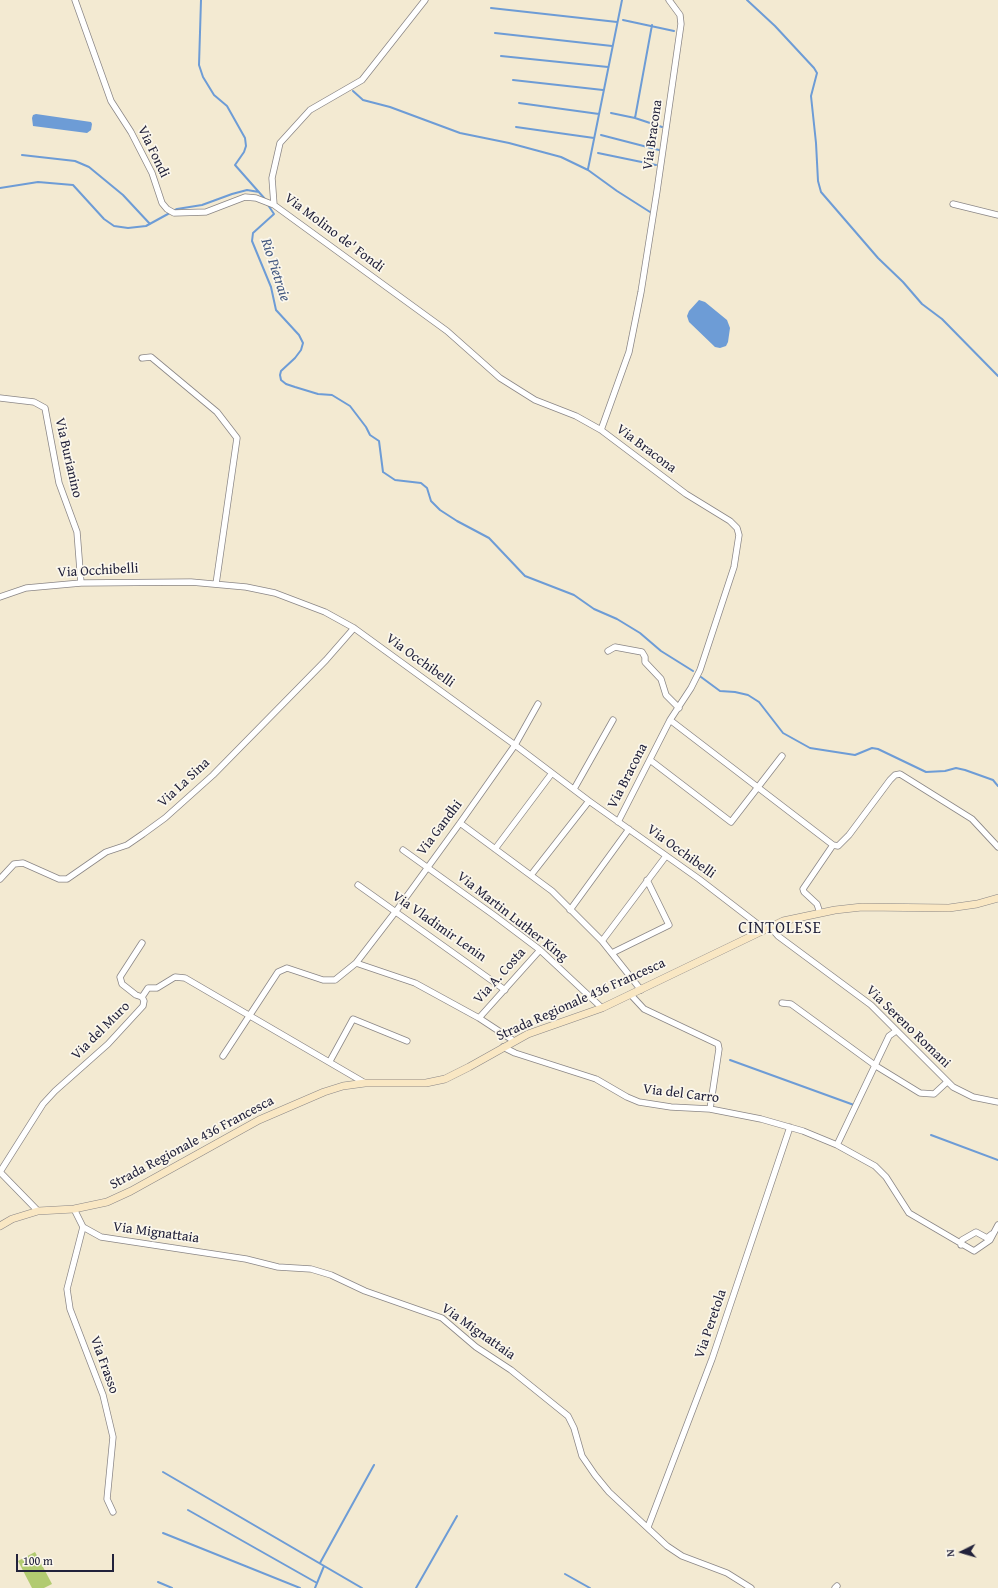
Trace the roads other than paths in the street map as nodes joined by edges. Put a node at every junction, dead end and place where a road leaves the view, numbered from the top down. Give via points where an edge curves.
1 (75, 0) edge
2 (425, 0) edge
3 (669, 0) edge
4 (952, 204) dead end
5 (274, 205) junction
6 (998, 215) edge
7 (142, 358) dead end
8 (0, 398) edge
9 (602, 430) junction
10 (81, 582) junction
11 (216, 584) junction
12 (0, 597) edge
13 (354, 628) junction
14 (608, 651) dead end
15 (538, 704) dead end
16 (679, 708) junction
17 (613, 720) dead end
18 (670, 720) junction
19 (515, 745) junction
20 (782, 756) dead end
21 (650, 760) junction
22 (552, 773) junction
23 (758, 787) junction
24 (574, 789) junction
25 (589, 801) junction
26 (618, 822) junction
27 (460, 823) junction
28 (629, 829) junction
29 (833, 845) junction
30 (998, 847) edge
31 (495, 849) junction
32 (403, 850) dead end
33 (666, 856) junction
34 (426, 867) junction
35 (531, 875) junction
36 (0, 878) edge
37 (647, 880) junction
38 (358, 885) dead end
39 (998, 898) edge
40 (570, 910) junction
41 (396, 911) junction
42 (820, 913) junction
43 (767, 928) junction
44 (602, 941) junction
45 (142, 943) dead end
46 (540, 950) junction
47 (612, 953) junction
48 (356, 963) junction
49 (505, 990) junction
50 (641, 990) junction
51 (631, 995) junction
52 (142, 997) junction
53 (782, 1003) dead end
54 (602, 1008) junction
55 (250, 1015) junction
56 (479, 1018) junction
57 (896, 1032) junction
58 (407, 1041) dead end
59 (514, 1041) junction
60 (503, 1047) junction
61 (223, 1056) dead end
62 (330, 1061) junction
63 (876, 1066) junction
64 (947, 1082) junction
65 (365, 1083) junction
66 (998, 1102) edge
67 (710, 1109) junction
68 (790, 1127) junction
69 (837, 1145) junction
70 (0, 1172) edge
71 (74, 1209) junction
72 (38, 1211) junction
73 (998, 1225) edge
74 (0, 1226) edge
75 (83, 1227) junction
76 (994, 1233) junction
77 (961, 1245) junction
78 (113, 1512) dead end
79 (648, 1527) junction
80 (751, 1588) edge

1 - 5 street, Via Fondi via 111,101 131,132 167,209 174,213 206,212 245,196
2 - 5 street, Via Molino de' Fondi via 362,80 310,110 280,143 272,178
3 - 9 street, Via Bracona via 680,15 681,24 657,191 629,352
4 - 6 street
5 - 9 street, Via Molino de' Fondi via 447,331 500,378 535,400 576,416
7 - 11 street via 152,358 217,412 237,438
8 - 10 street, Via Burianino via 34,402 45,408 59,483 77,532
9 - 16 street, Via Bracona via 686,494 737,528 738,548 731,577 700,670
10 - 11 street, Via Occhibelli via 166,581
10 - 12 street, Via Occhibelli via 26,588
11 - 13 street, Via Occhibelli via 275,593 325,612
13 - 19 street, Via Occhibelli
13 - 36 street, Via La Sina via 213,775 143,834 127,845 106,852 67,879 59,879 23,863 14,864
14 - 16 street via 615,647 642,652 645,662 661,679 666,695
15 - 19 street, Via Gandhi
16 - 18 street, Via Bracona
17 - 24 street
18 - 21 street, Via Bracona
18 - 23 street
19 - 22 street, Via Occhibelli
19 - 27 street, Via Gandhi
20 - 23 street
21 - 23 street via 731,822
21 - 26 street, Via Bracona
22 - 24 street, Via Occhibelli
22 - 31 street
23 - 29 street
24 - 25 street, Via Occhibelli
25 - 26 street, Via Occhibelli
25 - 35 street
26 - 28 street, Via Occhibelli
27 - 31 street
27 - 34 street, Via Gandhi
28 - 33 street, Via Occhibelli
28 - 40 street
29 - 30 street via 838,846 849,835 890,780 900,774 972,819
29 - 42 street via 803,889 817,904
31 - 35 street
32 - 34 street, Via Martin Luther King
33 - 37 street
33 - 43 street, Via Occhibelli
34 - 41 street, Via Gandhi
34 - 46 street, Via Martin Luther King
35 - 40 street via 552,891
37 - 44 street
37 - 47 street via 669,925
38 - 41 street, Via Vladimir Lenin
39 - 42 street, Strada Regionale 436 Francesca via 950,908 862,907
40 - 44 street
41 - 48 street, Via Gandhi
41 - 49 street, Via Vladimir Lenin
42 - 43 street, Strada Regionale 436 Francesca via 783,921
43 - 50 street, Strada Regionale 436 Francesca
43 - 57 street, Via Sereno Romani via 871,1006
44 - 47 street
45 - 52 street via 120,977 122,984
46 - 49 street, Via A. Costa
46 - 54 street, Via Martin Luther King
47 - 50 street
48 - 55 street, Via Gandhi via 335,980 323,980 287,968 278,972
48 - 56 street via 415,983
49 - 56 street, Via A. Costa
50 - 51 street, Strada Regionale 436 Francesca
51 - 54 street, Strada Regionale 436 Francesca
51 - 67 street via 644,1009 718,1044 719,1053
52 - 55 street, Via del Muro via 148,988 157,988 175,977 180,977
52 - 70 street, Via del Muro via 143,1006 108,1044 43,1104
53 - 63 street via 791,1004
54 - 59 street, Strada Regionale 436 Francesca
55 - 61 street
55 - 62 street, Via del Muro
56 - 59 street
57 - 63 street via 889,1036
57 - 64 street, Via Sereno Romani
58 - 62 street via 353,1019
59 - 60 street, Strada Regionale 436 Francesca
60 - 65 street, Strada Regionale 436 Francesca via 469,1067 426,1083
60 - 67 street, Via del Carro via 514,1053 596,1079 639,1102
62 - 65 street, Via del Muro
63 - 64 street via 920,1094 934,1094
63 - 69 street
64 - 66 street, Via Sereno Romani via 968,1095
65 - 71 street, Strada Regionale 436 Francesca via 324,1092 259,1120 129,1192 107,1202
67 - 68 street, Via del Carro
68 - 69 street, Via del Carro
68 - 79 street, Via Peretola via 712,1359
69 - 77 street, Via del Carro via 875,1166 886,1177 909,1213
70 - 72 street
71 - 72 street, Strada Regionale 436 Francesca
71 - 75 street
72 - 74 street, Strada Regionale 436 Francesca via 12,1219
73 - 76 street
75 - 78 street, Via Frasso via 68,1289 70,1309 103,1395 113,1437 107,1499
75 - 79 street, Via Mignattaia via 101,1237 246,1258 278,1267 311,1269 442,1318 476,1347 511,1370 568,1416 587,1464 610,1492
76 - 77 street via 990,1240 974,1251
76 - 77 street via 987,1238 976,1232 962,1240
79 - 80 street, Via Mignattaia via 675,1552 727,1573

